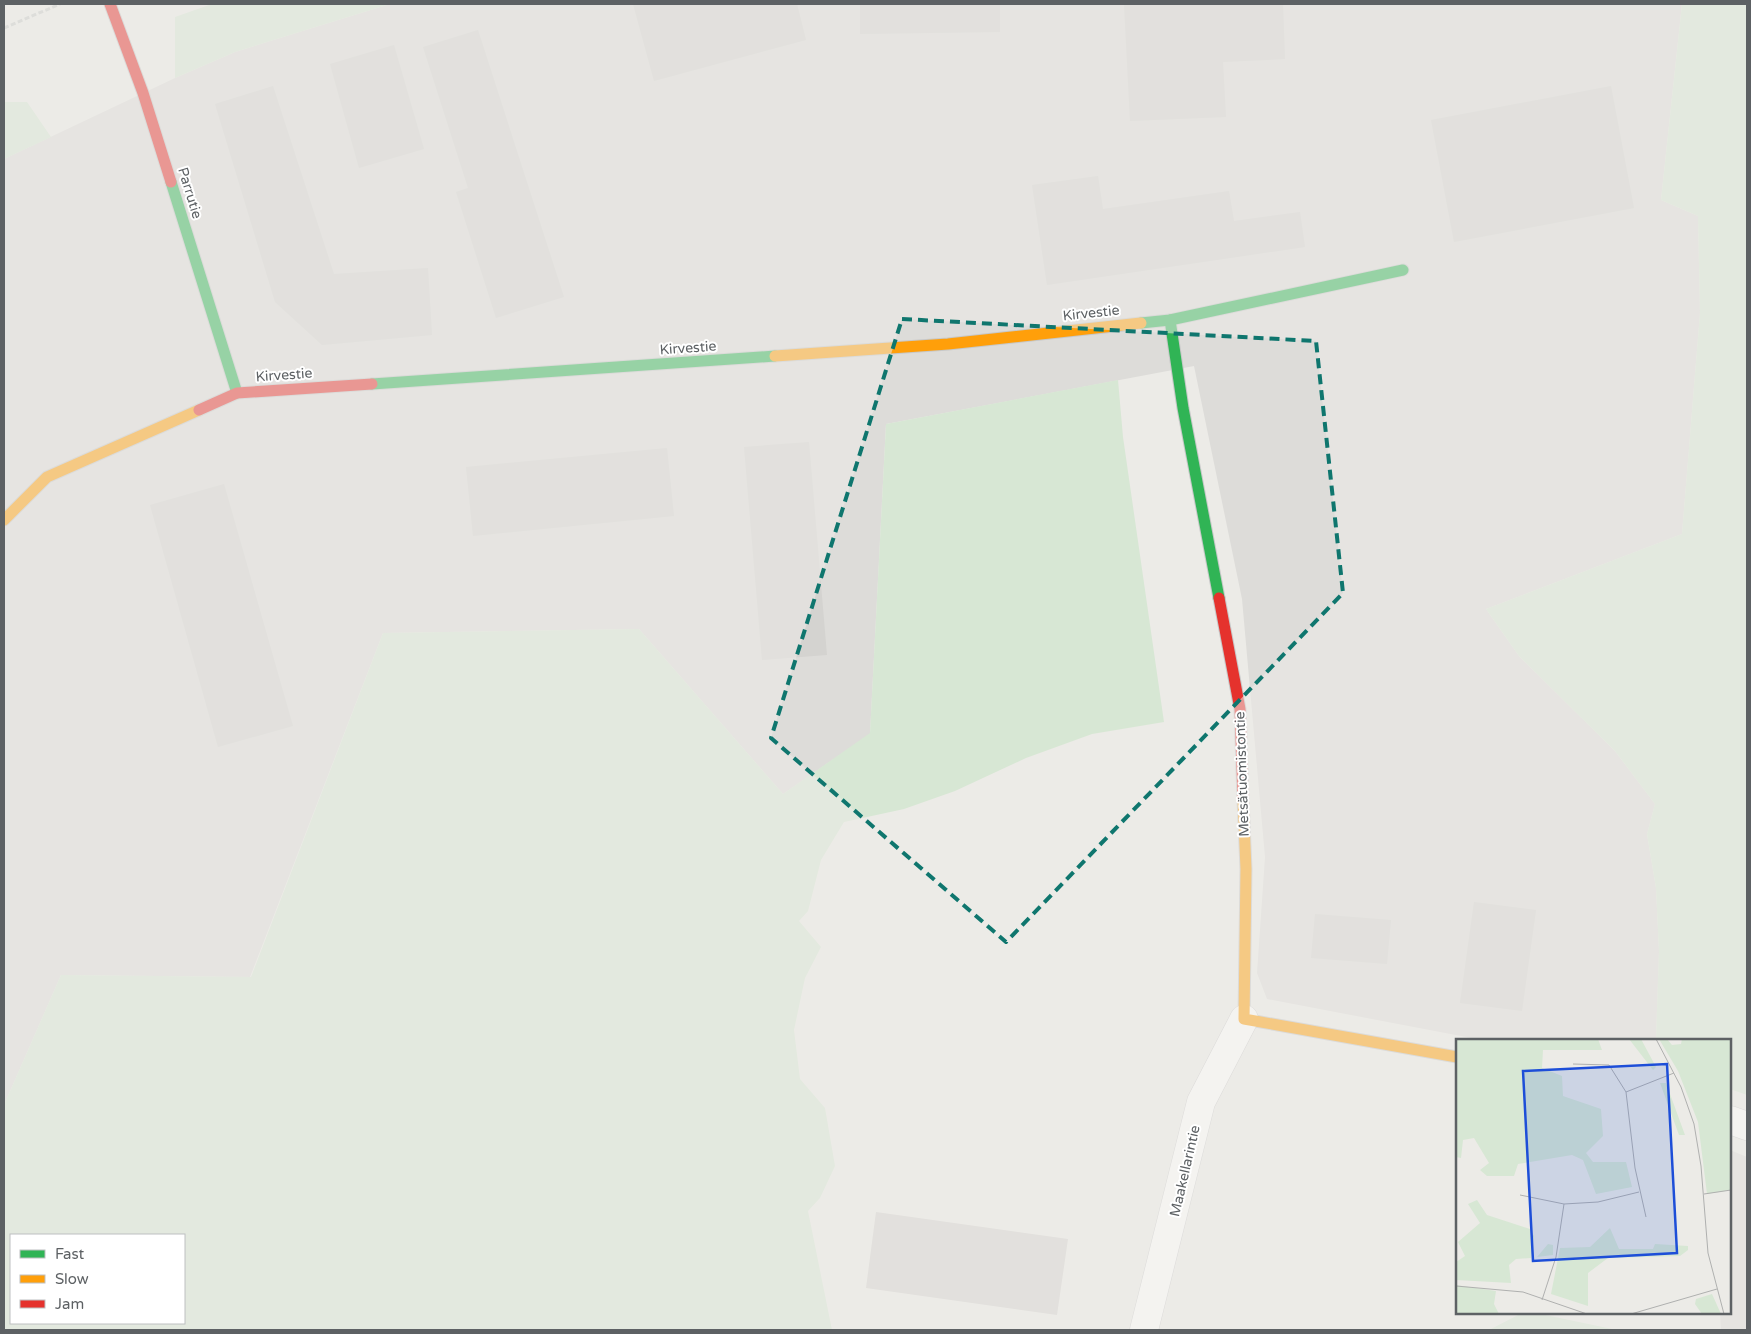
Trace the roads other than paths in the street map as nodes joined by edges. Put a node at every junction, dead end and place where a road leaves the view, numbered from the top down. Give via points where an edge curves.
1 (110, 4) edge
2 (1404, 270) dead end
3 (1170, 320) junction
4 (237, 393) junction
5 (4, 520) edge
6 (1244, 1019) junction
7 (1456, 1057) edge
8 (1731, 1120) edge
9 (1747, 1126) edge
10 (1144, 1330) edge

1 - 4 street, Parrutie via 143,93
2 - 3 street, Kirvestie
3 - 4 street, Kirvestie via 948,344
3 - 6 street, Metsätuomistontie via 1240,709 1246,869
4 - 5 street, Kirvestie via 47,477
6 - 7 street
6 - 10 street, Maakellarintie via 1201,1102
8 - 9 street

